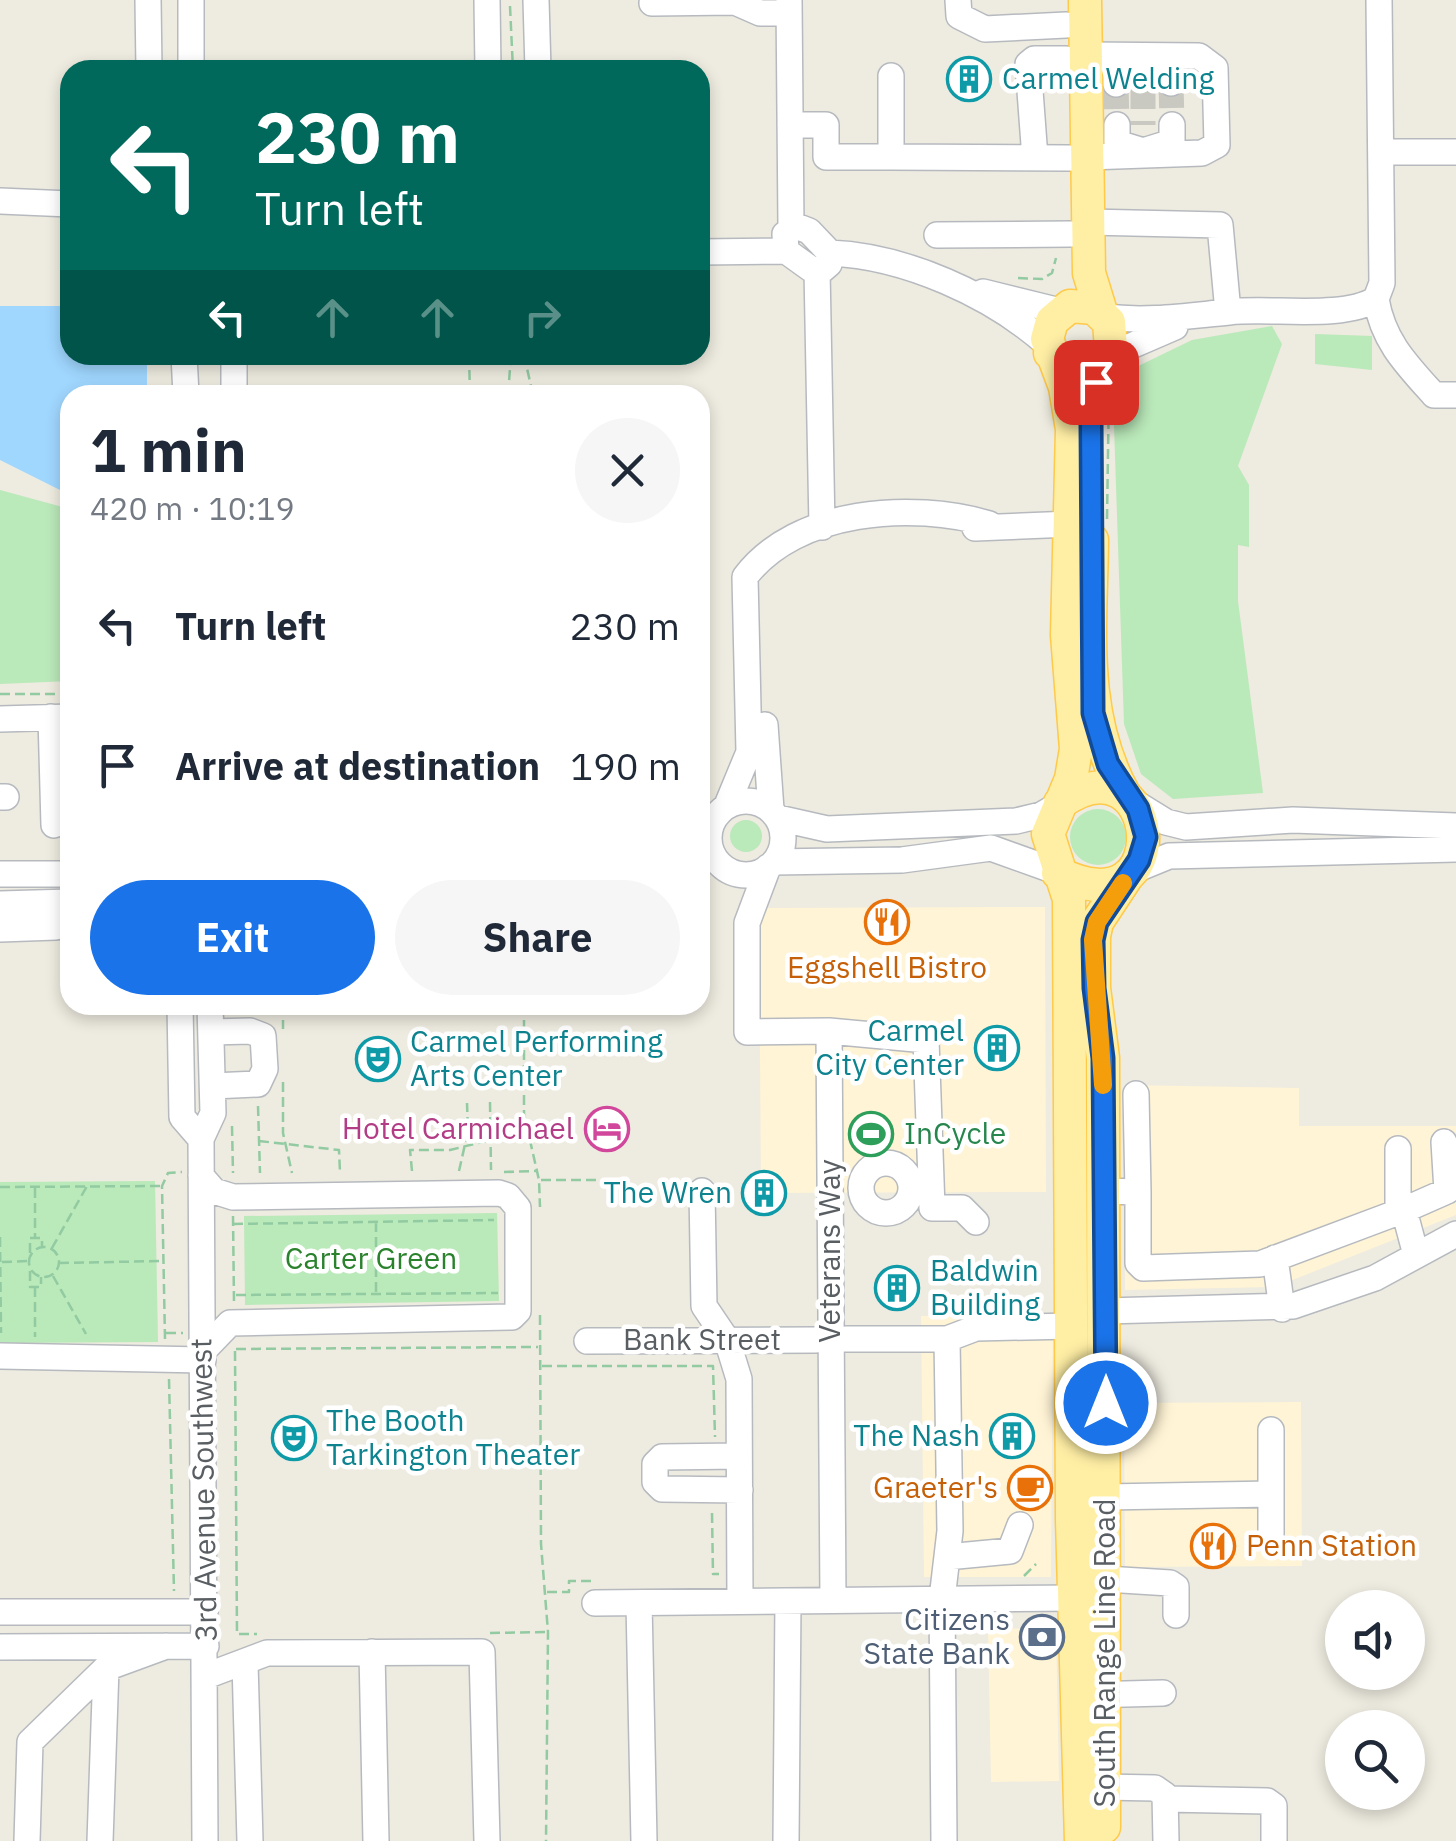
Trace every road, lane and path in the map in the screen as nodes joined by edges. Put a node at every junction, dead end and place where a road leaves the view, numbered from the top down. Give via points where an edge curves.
1 (148, 0) edge
2 (191, 0) edge
3 (487, 0) edge
4 (507, 0) edge
5 (536, 0) edge
6 (958, 0) edge
7 (1379, 0) edge
8 (652, 3) dead end
9 (789, 6) edge
10 (1072, 8) edge
11 (1076, 57) junction
12 (149, 60) edge
13 (191, 60) edge
14 (488, 60) edge
15 (512, 60) edge
16 (538, 60) edge
17 (1143, 67) junction
18 (891, 76) dead end
19 (1116, 84) dead end
20 (1171, 84) dead end
21 (790, 125) junction
22 (1130, 125) tunnel mouth
23 (1172, 125) dead end
24 (1381, 152) junction
25 (1456, 152) edge
26 (1143, 154) junction
27 (891, 157) junction
28 (1034, 158) junction
29 (1078, 158) junction
30 (0, 201) edge
31 (60, 204) edge
32 (1080, 228) junction
33 (938, 235) dead end
34 (789, 239) junction
35 (710, 251) edge
36 (823, 262) junction
37 (949, 285) junction
38 (1376, 300) junction
39 (1061, 310) junction
40 (1228, 312) junction
41 (1103, 314) junction
42 (1198, 318) junction
43 (1049, 349) junction
44 (1106, 358) junction
45 (1456, 395) edge
46 (1070, 524) junction
47 (830, 525) junction
48 (758, 560) junction
49 (0, 694) edge
50 (60, 694) edge
51 (60, 717) edge
52 (0, 719) edge
53 (60, 771) edge
54 (1128, 798) junction
55 (1060, 803) junction
56 (715, 812) edge
57 (774, 814) junction
58 (54, 825) dead end
59 (1456, 826) edge
60 (1456, 849) edge
61 (716, 864) edge
62 (771, 864) junction
63 (1058, 872) junction
64 (1129, 873) junction
65 (0, 874) edge
66 (60, 874) edge
67 (60, 902) edge
68 (0, 904) edge
69 (60, 921) edge
70 (747, 924) junction
71 (0, 928) edge
72 (180, 1015) edge
73 (211, 1015) edge
74 (283, 1015) edge
75 (524, 1015) edge
76 (828, 1031) junction
77 (212, 1032) junction
78 (283, 1042) dead end
79 (270, 1081) junction
80 (213, 1086) junction
81 (1136, 1094) dead end
82 (468, 1102) dead end
83 (490, 1102) dead end
84 (200, 1140) junction
85 (490, 1140) junction
86 (259, 1141) junction
87 (1444, 1142) dead end
88 (463, 1145) junction
89 (287, 1146) junction
90 (1398, 1149) dead end
91 (1104, 1152) junction
92 (1139, 1160) junction
93 (412, 1172) dead end
94 (459, 1172) dead end
95 (492, 1172) dead end
96 (191, 1174) junction
97 (260, 1174) dead end
98 (292, 1174) dead end
99 (340, 1174) dead end
100 (540, 1180) junction
101 (610, 1180) dead end
102 (87, 1186) junction
103 (162, 1186) junction
104 (920, 1186) junction
105 (0, 1187) edge
106 (35, 1187) junction
107 (830, 1189) junction
108 (860, 1189) junction
109 (702, 1191) dead end
110 (1104, 1191) junction
111 (1138, 1192) junction
112 (376, 1195) junction
113 (1401, 1211) junction
114 (540, 1219) dead end
115 (503, 1220) dead end
116 (376, 1222) junction
117 (976, 1222) dead end
118 (233, 1224) dead end
119 (1456, 1234) edge
120 (0, 1237) edge
121 (35, 1238) junction
122 (42, 1247) junction
123 (51, 1249) junction
124 (1416, 1254) junction
125 (30, 1255) junction
126 (1275, 1258) junction
127 (163, 1261) junction
128 (0, 1262) edge
129 (28, 1262) junction
130 (59, 1263) junction
131 (30, 1269) junction
132 (52, 1275) junction
133 (41, 1277) junction
134 (34, 1287) junction
135 (504, 1293) dead end
136 (234, 1295) dead end
137 (376, 1308) junction
138 (1282, 1308) junction
139 (540, 1311) dead end
140 (1105, 1311) junction
141 (1071, 1326) junction
142 (164, 1333) junction
143 (184, 1333) dead end
144 (89, 1338) dead end
145 (1, 1339) edge
146 (35, 1339) dead end
147 (846, 1339) dead end
148 (947, 1339) junction
149 (727, 1340) junction
150 (816, 1340) dead end
151 (588, 1341) dead end
152 (541, 1347) junction
153 (235, 1349) dead end
154 (376, 1349) junction
155 (0, 1356) edge
156 (203, 1356) junction
157 (172, 1358) junction
158 (540, 1366) junction
159 (1271, 1430) dead end
160 (715, 1444) dead end
161 (739, 1456) junction
162 (740, 1490) junction
163 (1271, 1494) junction
164 (1106, 1498) junction
165 (1020, 1525) dead end
166 (1270, 1540) dead end
167 (947, 1557) junction
168 (1036, 1564) dead end
169 (569, 1581) dead end
170 (1018, 1582) dead end
171 (1085, 1585) junction
172 (547, 1592) junction
173 (942, 1599) junction
174 (833, 1600) junction
175 (788, 1601) junction
176 (740, 1602) junction
177 (638, 1603) junction
178 (594, 1604) dead end
179 (175, 1611) junction
180 (0, 1612) edge
181 (205, 1612) junction
182 (1176, 1615) dead end
183 (166, 1646) junction
184 (206, 1646) junction
185 (0, 1647) edge
186 (372, 1652) junction
187 (245, 1663) junction
188 (106, 1668) junction
189 (206, 1676) junction
190 (1163, 1694) dead end
191 (1091, 1695) junction
192 (1103, 1787) junction
193 (1166, 1800) junction
194 (941, 1827) edge
195 (27, 1841) edge
196 (100, 1841) edge
197 (205, 1841) edge
198 (250, 1841) edge
199 (376, 1841) edge
200 (487, 1841) edge
201 (546, 1841) edge
202 (644, 1841) edge
203 (786, 1841) edge
204 (1082, 1841) edge
205 (1104, 1841) edge
206 (1166, 1841) edge
207 (1274, 1841) edge

1 - 12 street
2 - 13 street
3 - 14 street
4 - 15 path
5 - 16 street
6 - 10 street via 959,16 985,28
7 - 24 street
8 - 9 street via 735,2 760,12
9 - 21 street
10 - 11 main road
11 - 17 street
11 - 28 street via 1028,64
11 - 29 main road
17 - 19 street via 1116,70
17 - 20 street via 1171,70
17 - 26 street via 1199,56 1216,68 1217,145 1202,153
18 - 27 street
21 - 27 street via 826,125 826,156
21 - 34 street
22 - 26 street
23 - 26 street via 1172,142
24 - 25 street
24 - 38 street via 1382,283
26 - 29 street
27 - 28 street
28 - 29 street
29 - 32 main road
30 - 31 street
32 - 33 street
32 - 39 main road
32 - 40 street via 1220,225
32 - 41 main road via 1090,286
34 - 35 street
34 - 36 street via 808,231
36 - 37 street via 893,263
36 - 47 street
37 - 39 street
37 - 43 street via 1019,323
38 - 40 street via 1351,309
38 - 45 street via 1392,348 1434,395
39 - 41 main road via 1078,305
39 - 43 main road via 1049,326
40 - 42 street
41 - 42 street via 1148,322
41 - 44 main road via 1113,336
42 - 44 street
43 - 44 main road via 1072,370 1093,368
43 - 46 main road via 1071,416
44 - 54 main road via 1091,408 1091,686 1099,739
46 - 47 street via 988,524 959,532 857,532
46 - 55 main road via 1067,654 1076,749
47 - 48 street
48 - 56 street via 745,577 749,752
48 - 57 street
49 - 50 path
51 - 52 street
53 - 58 street
54 - 55 main road via 1093,788
54 - 59 street via 1166,822 1186,826 1293,820
54 - 64 main road via 1146,837
55 - 57 street via 1016,821 827,829
55 - 63 main road via 1048,834
56 - 57 street via 751,801
57 - 62 street via 783,837
60 - 64 street via 1169,856
61 - 62 street via 744,875
61 - 70 street
62 - 63 street via 902,860 991,848
62 - 70 street
63 - 64 main road via 1097,886
63 - 141 main road, South Range Line Road via 1069,915
64 - 91 main road, South Range Line Road via 1093,940
65 - 66 street
67 - 68 street
69 - 71 street via 50,928
70 - 76 street via 747,1032
72 - 84 street, 3rd Avenue Southwest via 182,1117
73 - 77 street, 3rd Avenue Southwest
74 - 78 path
75 - 100 path via 524,1114
76 - 104 street via 916,1036 928,1043
76 - 107 street, Veterans Way
77 - 79 street via 263,1036
77 - 80 street, 3rd Avenue Southwest
79 - 80 street
79 - 86 path
79 - 89 path
80 - 84 street, 3rd Avenue Southwest via 213,1113
81 - 92 street
82 - 88 path
83 - 85 path
84 - 96 street, 3rd Avenue Southwest
85 - 88 path
85 - 95 path
86 - 89 path
86 - 97 path
87 - 113 street via 1447,1191
88 - 93 path via 410,1150
88 - 94 path
89 - 98 path
89 - 99 path via 339,1150
90 - 113 street
91 - 92 street
91 - 110 main road, South Range Line Road
92 - 111 street
96 - 103 path via 168,1172
96 - 112 street via 233,1197
96 - 156 street, 3rd Avenue Southwest
100 - 101 path
100 - 114 path
102 - 103 path
102 - 106 path
102 - 123 path
103 - 127 path
104 - 108 street via 887,1212 868,1206
104 - 108 street via 884,1163 867,1171
104 - 117 street via 932,1208 962,1208
105 - 106 path
106 - 121 path
107 - 108 street
107 - 174 street, Veterans Way
109 - 149 street via 704,1306
110 - 111 street
110 - 140 main road, South Range Line Road
111 - 126 street via 1140,1266 1260,1264
112 - 116 path
112 - 137 street via 508,1196 518,1208 518,1311 512,1317
113 - 124 street
113 - 126 street
115 - 116 path
116 - 118 path
116 - 137 path
119 - 124 street
120 - 128 path
121 - 122 path via 42,1238
121 - 125 path
122 - 123 path
122 - 125 path
123 - 130 path
124 - 138 street via 1329,1297
125 - 129 path
126 - 138 street
127 - 130 path
127 - 142 path
128 - 129 path
128 - 145 path
129 - 131 path
130 - 132 path
131 - 133 path
131 - 134 path
132 - 133 path
132 - 144 path
133 - 134 path via 41,1287
134 - 146 path
135 - 137 path
136 - 137 path
137 - 154 path
137 - 156 street via 230,1323
138 - 140 street
139 - 152 path
140 - 164 main road, South Range Line Road
141 - 148 street via 976,1328
141 - 171 main road, South Range Line Road
142 - 143 path
142 - 157 path
147 - 148 street
148 - 167 street
149 - 150 street, Bank Street
149 - 151 street, Bank Street
149 - 161 street via 739,1378
152 - 154 path
152 - 158 path
153 - 154 path
155 - 157 street
156 - 157 street
156 - 181 street, 3rd Avenue Southwest
157 - 179 path
158 - 160 path via 714,1366
158 - 172 path via 540,1544
159 - 163 street
161 - 162 street
161 - 162 street via 662,1457 655,1482 662,1489
162 - 176 street
163 - 164 street
163 - 166 street
164 - 171 main road, South Range Line Road
165 - 167 street via 1010,1551
167 - 173 street
168 - 170 path
169 - 172 path via 569,1592
171 - 173 street
171 - 182 street via 1170,1584 1176,1587
171 - 191 main road, South Range Line Road
172 - 201 path
173 - 174 street
173 - 194 street
174 - 175 street
175 - 176 street
175 - 203 street
176 - 177 street
177 - 178 street
177 - 202 street
179 - 180 street
179 - 181 street
181 - 184 street, 3rd Avenue Southwest
183 - 184 street
183 - 185 street
183 - 188 street
184 - 189 street, 3rd Avenue Southwest
186 - 187 street via 267,1653
186 - 199 street
186 - 200 street via 482,1652
187 - 189 street
187 - 198 street
188 - 195 street via 30,1742
188 - 196 street
189 - 197 street, 3rd Avenue Southwest
190 - 191 street
191 - 192 main road, South Range Line Road
191 - 204 main road, South Range Line Road
192 - 193 street via 1155,1788
192 - 205 main road, South Range Line Road
193 - 206 street
193 - 207 street via 1266,1800 1274,1806

